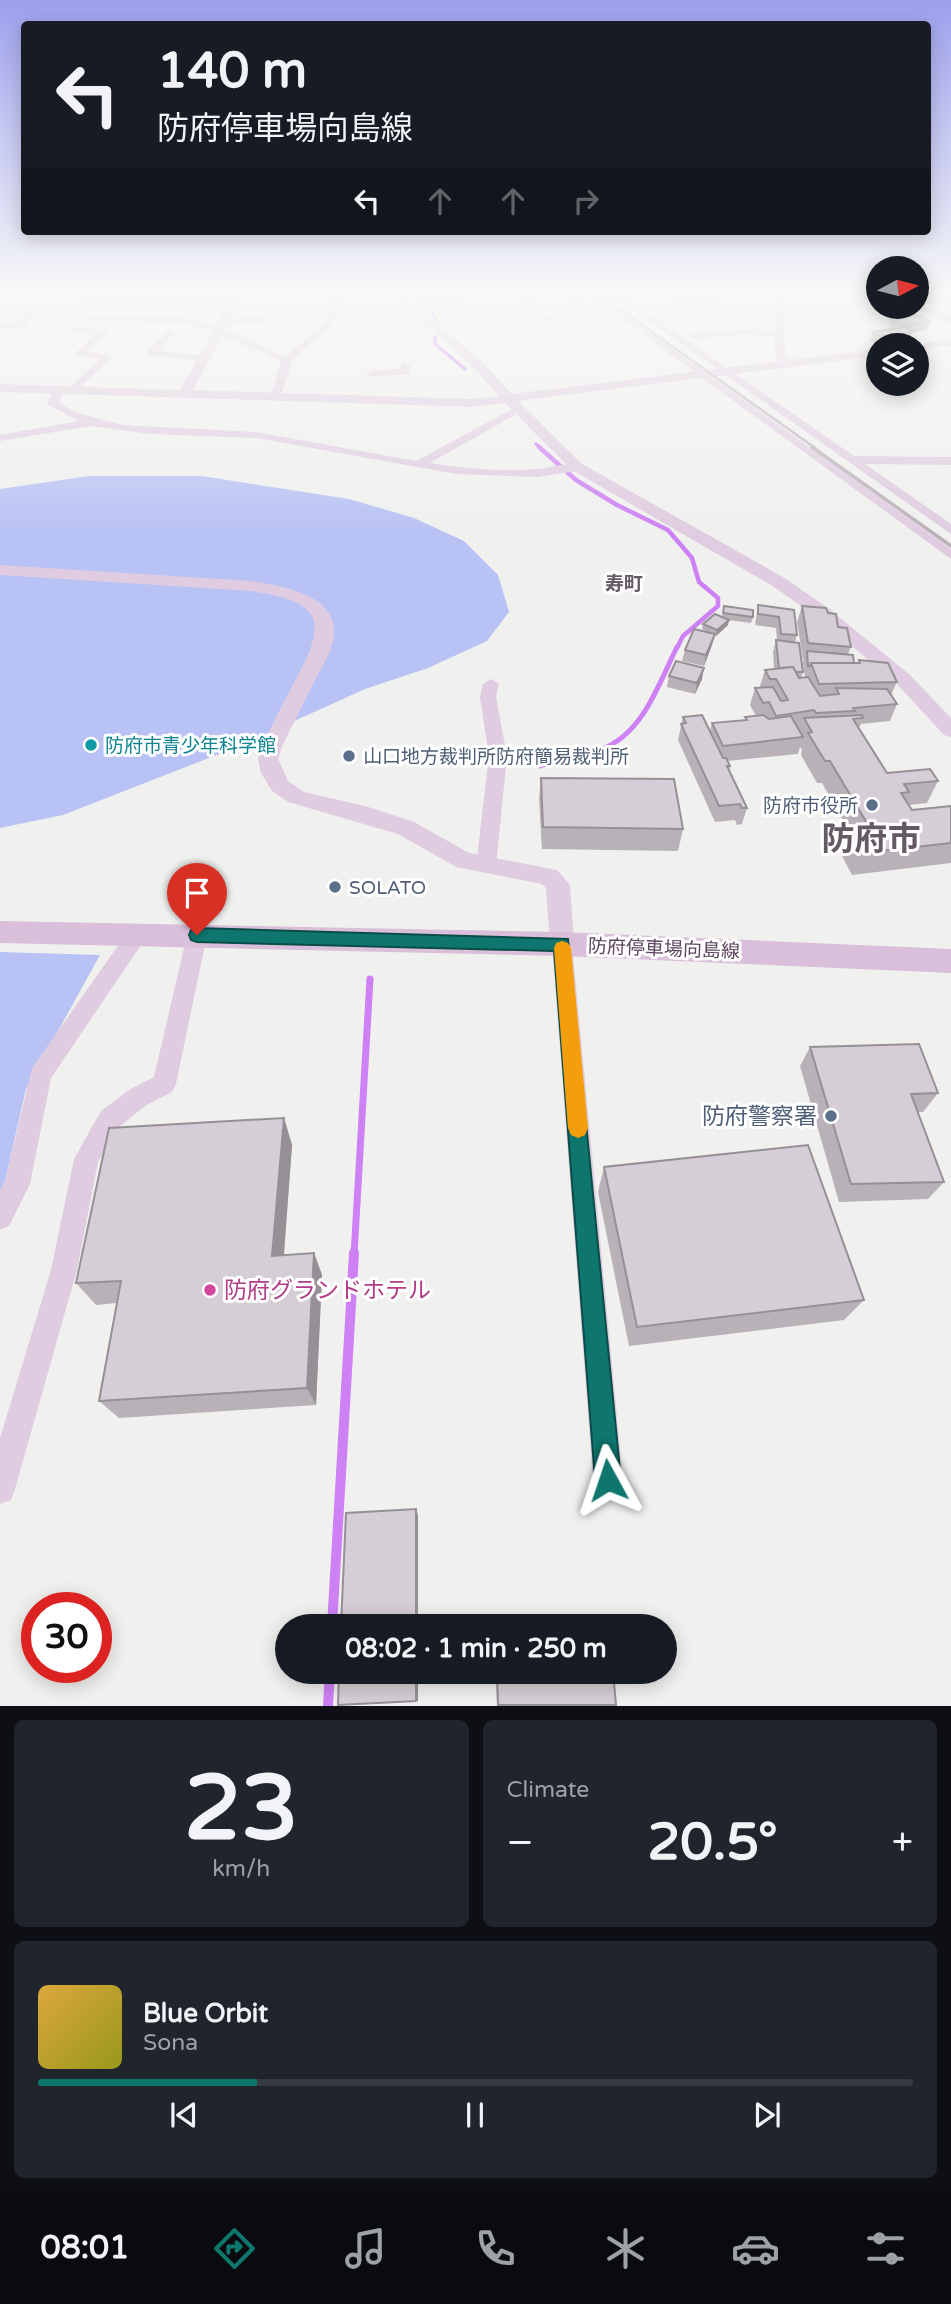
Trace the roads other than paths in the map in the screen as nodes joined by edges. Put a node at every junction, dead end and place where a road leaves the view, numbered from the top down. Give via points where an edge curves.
1 (86, 375) edge
2 (196, 375) edge
3 (283, 375) edge
4 (399, 375) edge
5 (487, 375) edge
6 (697, 375) edge
7 (702, 375) edge
8 (731, 375) edge
9 (376, 384) junction
10 (746, 386) junction
11 (0, 388) edge
12 (66, 390) junction
13 (186, 393) junction
14 (276, 396) junction
15 (515, 405) junction
16 (88, 423) junction
17 (0, 438) edge
18 (817, 459) junction
19 (851, 460) junction
20 (871, 461) junction
21 (951, 461) edge
22 (419, 464) junction
23 (577, 467) junction
24 (951, 516) edge
25 (951, 530) edge
26 (951, 555) edge
27 (0, 570) edge
28 (491, 684) dead end
29 (951, 730) edge
30 (486, 866) junction
31 (0, 932) edge
32 (197, 935) junction
33 (136, 936) junction
34 (562, 944) junction
35 (951, 961) edge
36 (0, 1217) edge
37 (608, 1480) dead end
38 (0, 1489) edge

1 - 12 street
2 - 13 street
3 - 14 street
4 - 9 street
5 - 15 street
6 - 15 street
7 - 18 street
8 - 10 street
9 - 14 street
9 - 15 street via 473,403
10 - 19 street
10 - 20 street via 761,384
11 - 12 street
12 - 13 street
12 - 16 street via 53,404
13 - 14 street
15 - 22 street
15 - 23 street
16 - 17 street
16 - 22 street via 257,435
18 - 19 street
18 - 26 street
19 - 20 street
19 - 25 street
20 - 21 street
20 - 24 street
22 - 23 street via 545,474
23 - 29 street via 777,581 822,612 903,679
27 - 30 street via 251,586 281,590 311,604 326,631 268,758 280,786 296,797 406,828 464,861
28 - 30 street via 488,697 498,756
30 - 34 street via 549,876 558,885
31 - 33 main road, 防府停車場向島線
32 - 33 main road, 防府停車場向島線
32 - 34 main road, 防府停車場向島線
32 - 38 street via 164,1084 110,1119 86,1159 64,1270
33 - 36 street via 40,1075 18,1184
34 - 35 main road, 防府停車場向島線
34 - 37 street

